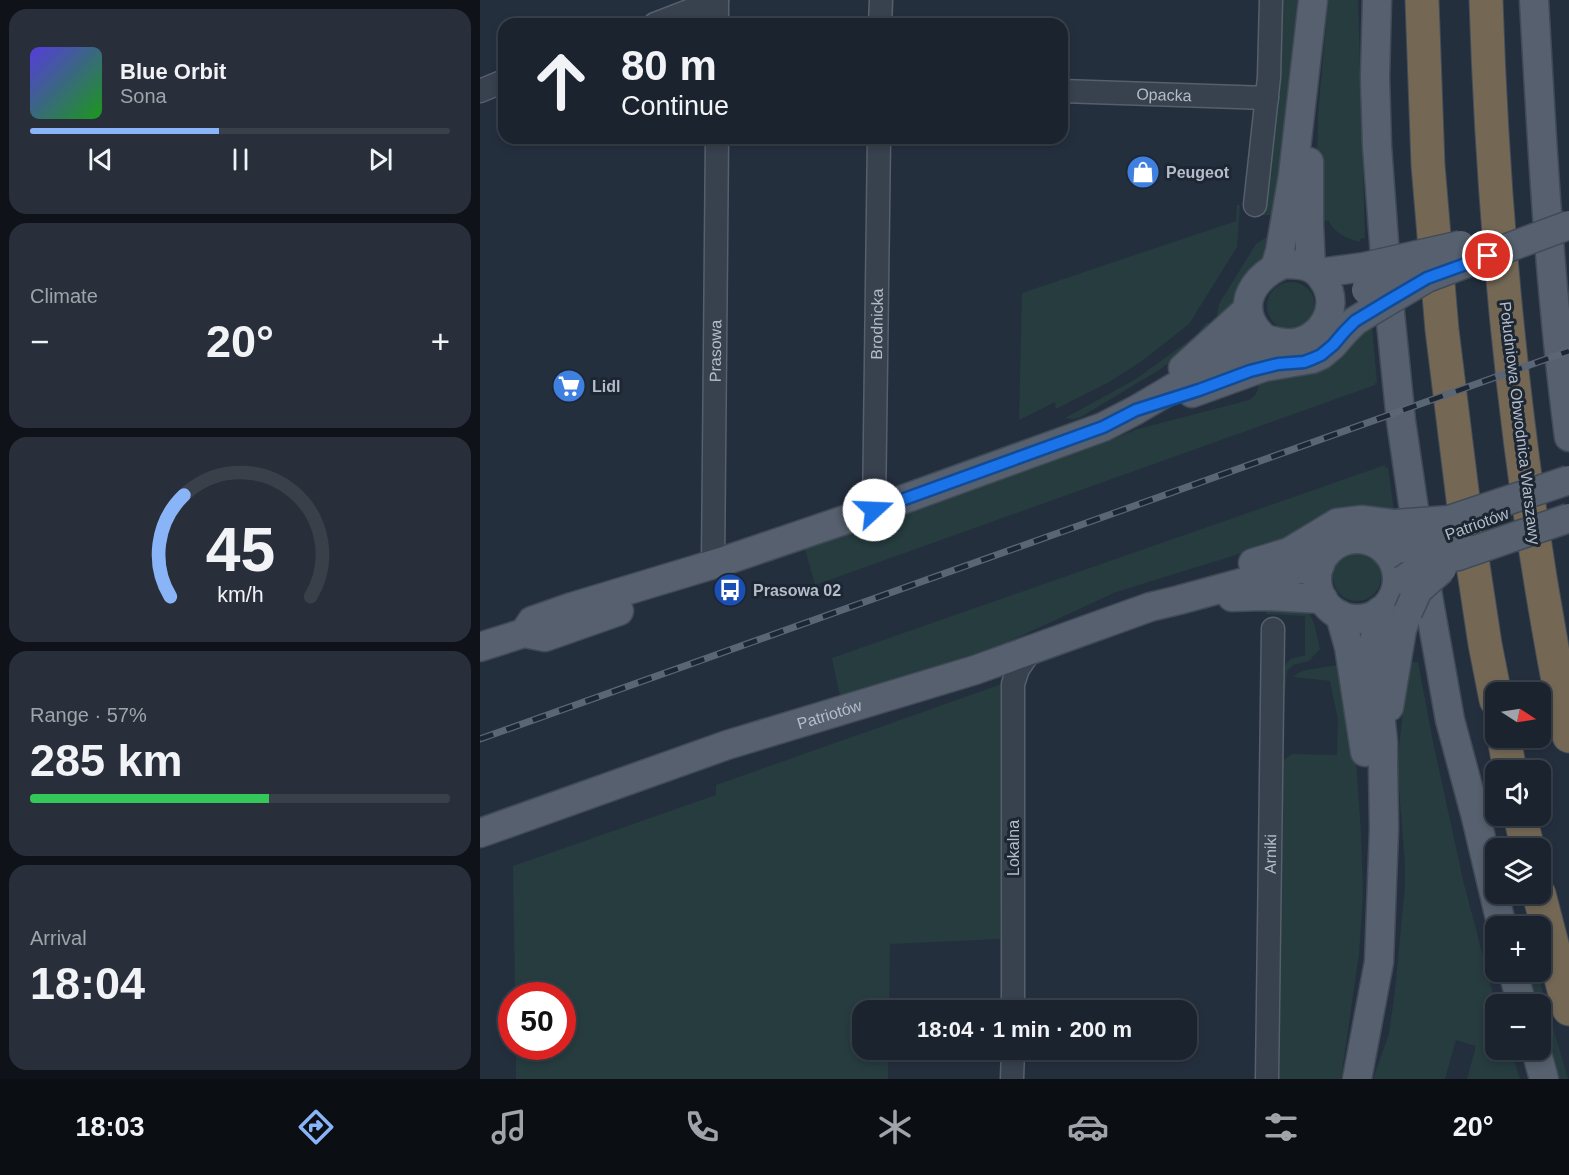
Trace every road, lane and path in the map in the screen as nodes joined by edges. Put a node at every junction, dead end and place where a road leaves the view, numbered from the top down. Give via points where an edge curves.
1 (717, 0) edge
2 (881, 0) edge
3 (1271, 0) edge
4 (1377, 0) edge
5 (1422, 0) edge
6 (1486, 0) edge
7 (1534, 0) edge
8 (1313, 4) edge
9 (670, 18) edge
10 (717, 18) edge
11 (880, 18) edge
12 (498, 84) edge
13 (480, 91) edge
14 (1068, 91) edge
15 (1267, 98) junction
16 (717, 144) edge
17 (879, 144) edge
18 (1255, 205) dead end
19 (1569, 206) edge
20 (1569, 225) edge
21 (1275, 268) junction
22 (1315, 271) junction
23 (1366, 290) junction
24 (1248, 309) junction
25 (1331, 309) junction
26 (1266, 339) junction
27 (1136, 410) junction
28 (1569, 437) edge
29 (1569, 480) edge
30 (1569, 492) edge
31 (874, 510) junction
32 (1569, 518) edge
33 (1392, 541) junction
34 (713, 564) junction
35 (1320, 565) junction
36 (1397, 598) junction
37 (1179, 600) junction
38 (1331, 607) junction
39 (1273, 629) dead end
40 (480, 647) edge
41 (1031, 650) junction
42 (975, 670) junction
43 (1493, 682) edge
44 (1013, 684) junction
45 (1569, 736) edge
46 (480, 833) edge
47 (1383, 884) junction
48 (1542, 904) edge
49 (1499, 916) edge
50 (1013, 1000) edge
51 (1569, 1009) edge
52 (1013, 1060) edge
53 (1539, 1060) edge
54 (1012, 1079) edge
55 (1267, 1079) edge
56 (1357, 1079) edge
57 (1544, 1079) edge

1 - 9 street
1 - 10 street
2 - 11 street
3 - 15 street
4 - 49 main road via 1377,146 1401,421 1450,720
5 - 43 highway via 1429,175 1441,319 1462,499
6 - 45 highway, Południowa Obwodnica Warszawy via 1494,169 1512,374 1537,563
7 - 28 main road via 1554,316
8 - 21 main road via 1293,175
8 - 22 main road via 1309,187
12 - 13 street
14 - 15 street, Opacka
15 - 18 street
16 - 34 street, Prasowa
17 - 31 street, Brodnicka
19 - 23 main road, bridge via 1461,245
20 - 23 main road, bridge via 1427,278
21 - 22 main road via 1284,264 1304,265
21 - 24 main road via 1255,285
22 - 23 main road
22 - 25 main road via 1327,285
23 - 25 main road
23 - 27 main road via 1355,321 1321,355 1264,367
24 - 26 main road via 1254,327
24 - 27 main road
25 - 26 main road via 1316,335 1305,342 1291,344
26 - 27 main road via 1236,351
27 - 31 main road via 1103,427
29 - 33 main road, bridge
30 - 33 main road, Patriotów, bridge via 1433,541
31 - 34 main road
32 - 36 main road, Patriotów, bridge via 1429,562
33 - 35 main road via 1376,544 1348,540 1330,549
33 - 36 main road via 1389,556 1396,571
33 - 37 main road via 1362,520 1337,523 1288,552 1231,569
34 - 40 main road via 686,573 615,614 545,637 524,633
35 - 37 main road, Patriotów
35 - 38 main road via 1318,588
36 - 38 main road via 1365,618 1348,618
36 - 47 main road via 1402,630 1383,742
37 - 38 main road, Patriotów via 1263,596
37 - 41 main road, Patriotów
38 - 47 main road via 1346,633
39 - 55 street, Arniki
41 - 42 main road, Patriotów
41 - 44 street, Lokalna
42 - 44 street via 993,673
42 - 46 main road, Patriotów via 727,745
44 - 50 street, Lokalna
47 - 56 main road via 1379,962
48 - 51 highway
52 - 54 street
53 - 57 main road

